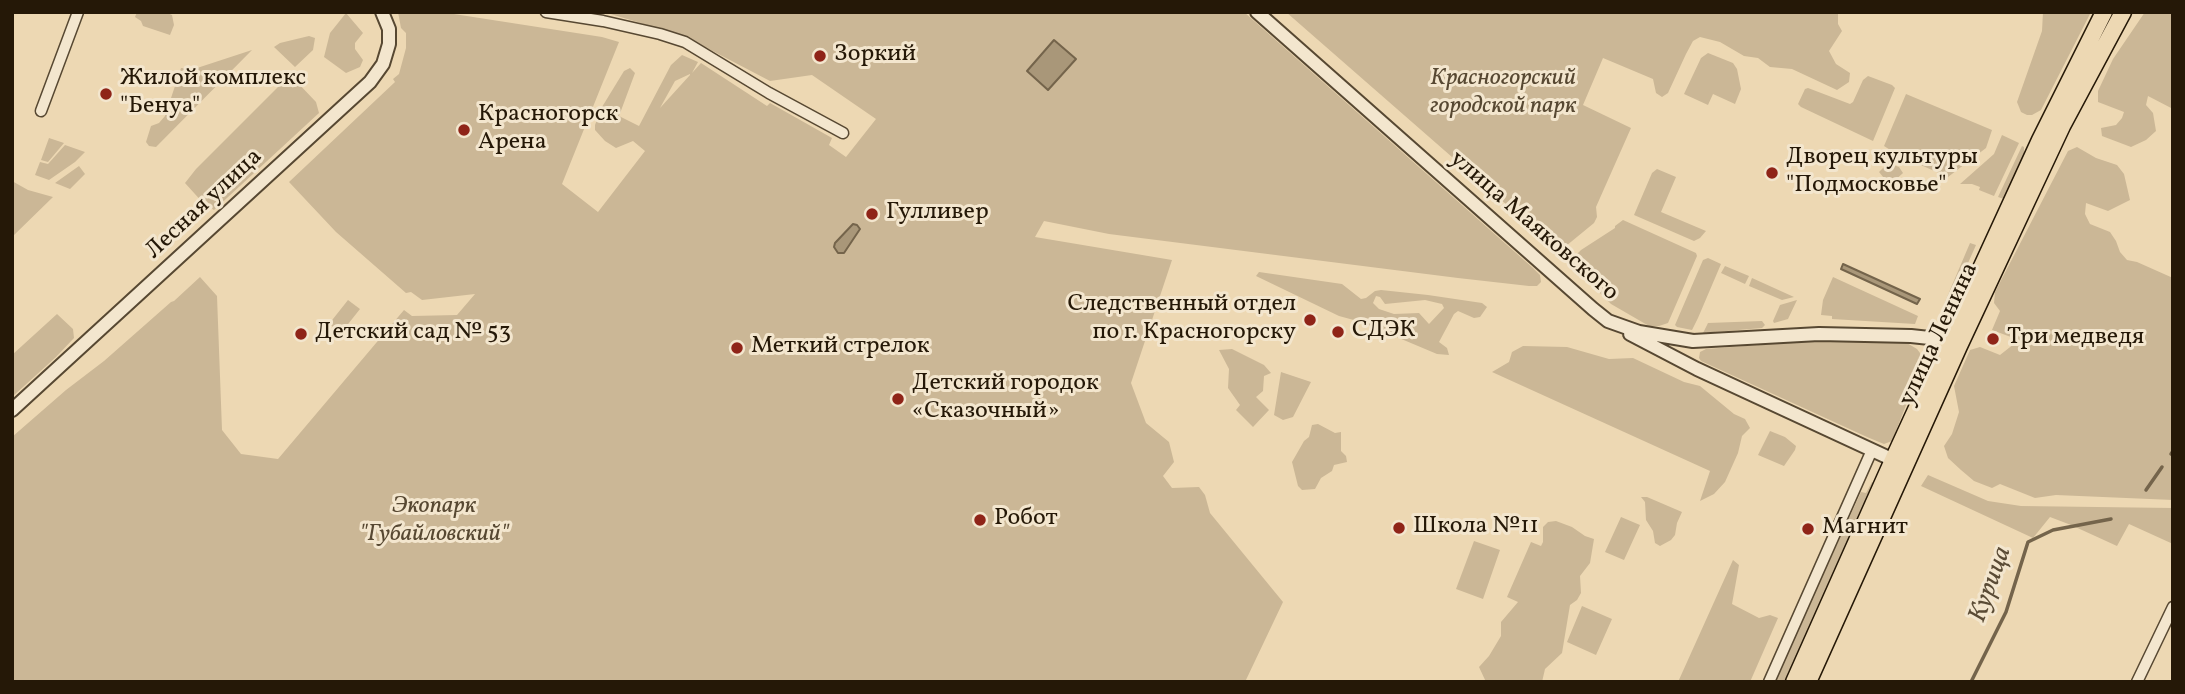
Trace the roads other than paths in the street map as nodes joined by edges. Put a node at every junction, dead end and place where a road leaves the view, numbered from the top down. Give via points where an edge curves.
1 (78, 12) edge
2 (382, 12) edge
3 (546, 12) edge
4 (1257, 12) edge
5 (2104, 12) edge
6 (2123, 12) edge
7 (41, 111) dead end
8 (843, 133) dead end
9 (1608, 321) junction
10 (1705, 342) junction
11 (1954, 343) junction
12 (1697, 369) junction
13 (12, 410) edge
14 (1872, 450) junction
15 (1899, 463) junction
16 (2173, 607) edge
17 (1769, 682) edge
18 (1794, 682) edge
19 (1808, 682) edge
20 (2137, 682) edge

1 - 7 street
2 - 13 street, Лесная улица via 389,44 383,64 370,82
3 - 8 street via 685,42
4 - 9 street, улица Маяковского
5 - 11 main road, улица Ленина via 2040,140
6 - 11 main road, улица Ленина
9 - 10 street, улица Маяковского via 1639,332
9 - 12 street
10 - 11 street, улица Маяковского via 1819,334 1911,336
10 - 12 street via 1693,356
11 - 15 main road, улица Ленина
12 - 14 street
14 - 15 street
14 - 17 street
15 - 18 main road, улица Ленина
15 - 19 main road, улица Ленина
16 - 20 street

